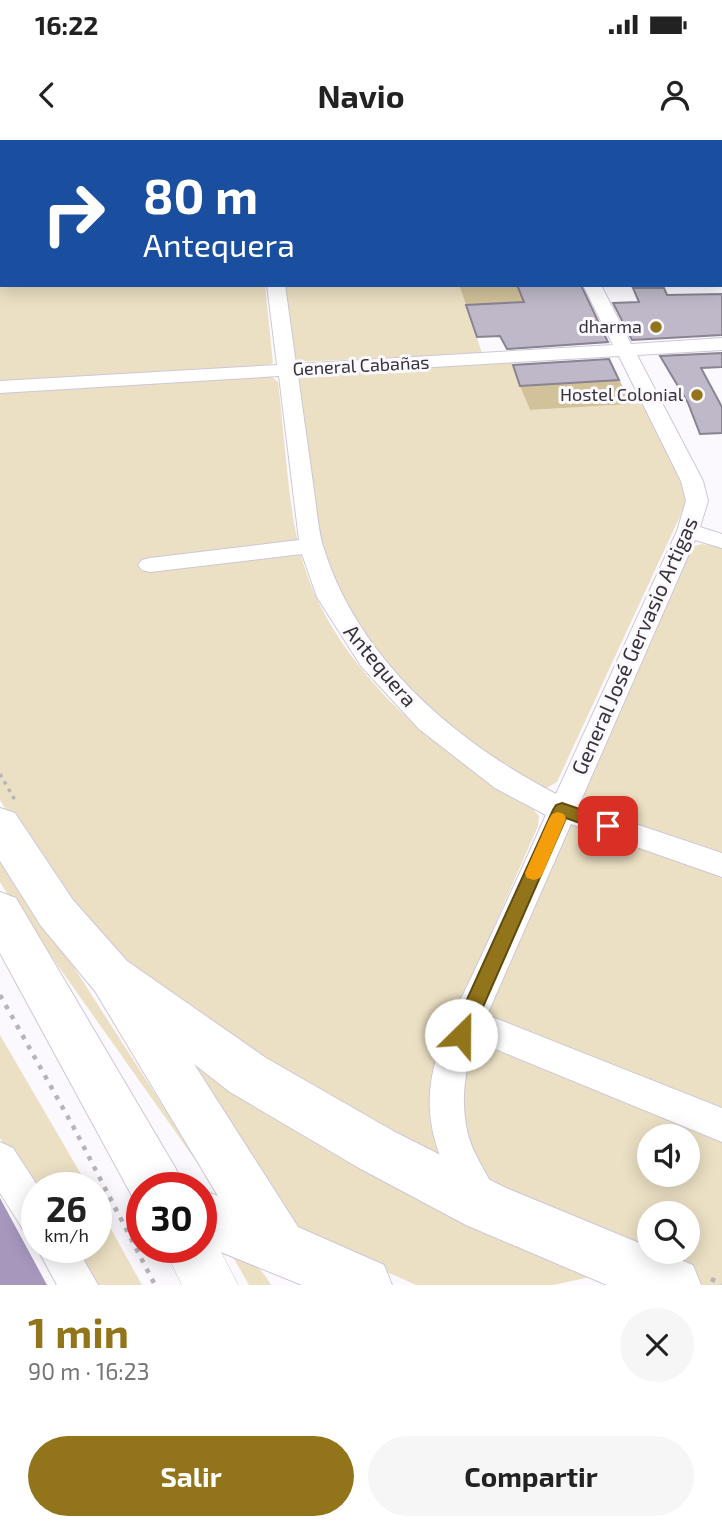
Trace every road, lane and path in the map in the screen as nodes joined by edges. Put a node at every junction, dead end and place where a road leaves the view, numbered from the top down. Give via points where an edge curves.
1 (276, 287) edge
2 (593, 287) edge
3 (722, 344) edge
4 (626, 350) junction
5 (287, 370) junction
6 (0, 387) edge
7 (688, 531) junction
8 (722, 541) edge
9 (311, 546) junction
10 (149, 565) dead end
11 (0, 774) edge
12 (562, 810) junction
13 (9, 816) edge
14 (722, 865) edge
15 (0, 911) edge
16 (111, 976) junction
17 (0, 995) edge
18 (466, 1021) junction
19 (722, 1125) edge
20 (0, 1160) edge
21 (148, 1172) edge
22 (21, 1193) edge
23 (485, 1206) junction
24 (217, 1226) edge
25 (65, 1263) edge
26 (199, 1263) edge
27 (291, 1266) edge
28 (674, 1283) edge
29 (722, 1284) edge
30 (79, 1285) edge
31 (155, 1285) edge
32 (211, 1285) edge
33 (364, 1285) edge

1 - 5 street, Antequera
2 - 4 street, General José Gervasio Artigas
3 - 4 street, General Cabañas
4 - 5 street, General Cabañas
4 - 7 street, General José Gervasio Artigas via 696,491
5 - 6 street, General Cabañas
5 - 9 street, Antequera
7 - 8 street
7 - 12 street, General José Gervasio Artigas
9 - 10 street
9 - 12 street, Antequera via 341,619 401,695 481,764
11 - 13 path
12 - 14 street, Antequera
12 - 18 street, General José Gervasio Artigas
13 - 16 main road via 57,913
15 - 21 main road
16 - 23 main road via 248,1075
16 - 27 main road
17 - 31 path
18 - 19 street
18 - 23 street, General José Gervasio Artigas via 448,1074 447,1124
20 - 22 street
23 - 28 main road
24 - 27 main road
25 - 30 street
26 - 32 main road
27 - 33 main road
28 - 29 path

